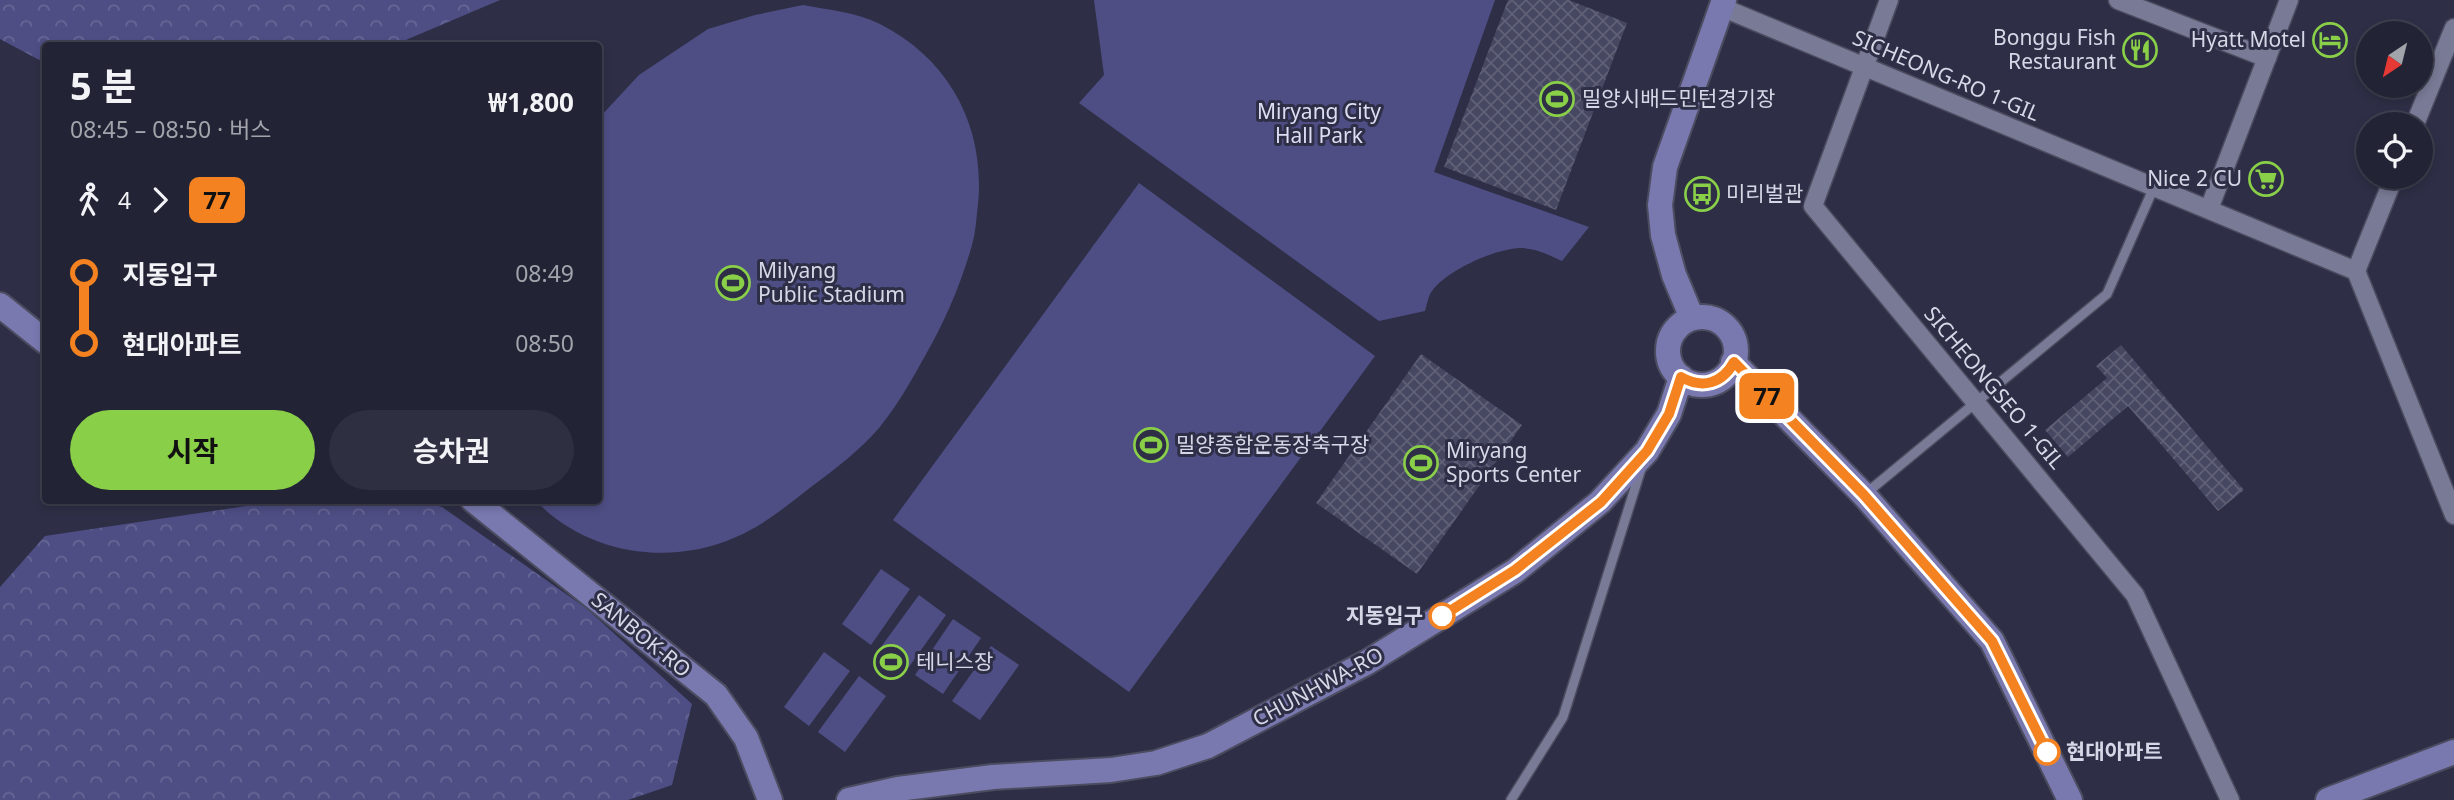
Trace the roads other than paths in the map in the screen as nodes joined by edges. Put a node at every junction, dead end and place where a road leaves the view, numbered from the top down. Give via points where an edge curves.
1 (1889, 0) edge
2 (2118, 0) edge
3 (2290, 0) edge
4 (1716, 2) edge
5 (2454, 28) edge
6 (2267, 58) junction
7 (1864, 66) junction
8 (2420, 112) edge
9 (2154, 187) junction
10 (2389, 189) edge
11 (2209, 209) junction
12 (2356, 271) junction
13 (0, 305) edge
14 (1692, 318) junction
15 (42, 339) edge
16 (1734, 362) junction
17 (1681, 377) junction
18 (1977, 404) junction
19 (1647, 451) junction
20 (1864, 495) junction
21 (478, 504) edge
22 (2454, 515) edge
23 (2454, 752) edge
24 (770, 800) edge
25 (849, 800) edge
26 (1511, 800) edge
27 (2070, 800) edge
28 (2230, 800) edge
29 (2328, 800) edge

1 - 7 street, SICHEONGSEO 1-GIL
2 - 6 street
3 - 6 street
4 - 7 street, SICHEONG-RO 1-GIL
4 - 14 street via 1665,167 1660,205 1662,235
5 - 8 street
6 - 11 street
7 - 9 street, SICHEONG-RO 1-GIL
7 - 18 street, SICHEONGSEO 1-GIL via 1813,206
9 - 11 street, SICHEONG-RO 1-GIL
9 - 18 lane via 2107,294
10 - 12 street
11 - 12 street, SICHEONG-RO 1-GIL
12 - 22 street
13 - 15 street
14 - 16 street via 1713,319 1730,332
14 - 17 street via 1675,330 1668,349 1669,360
16 - 17 street via 1711,383
16 - 20 street
17 - 19 street, CHUNHWA-RO via 1669,414
18 - 20 lane
18 - 28 street, SICHEONGSEO 1-GIL via 2135,594
19 - 25 street, CHUNHWA-RO via 1601,502 1515,570 1366,663 1208,746 1156,763 1111,770 993,777
19 - 26 lane via 1563,717
20 - 27 street via 1992,641
21 - 24 street, SANBOK-RO via 716,695 746,738
23 - 29 street

